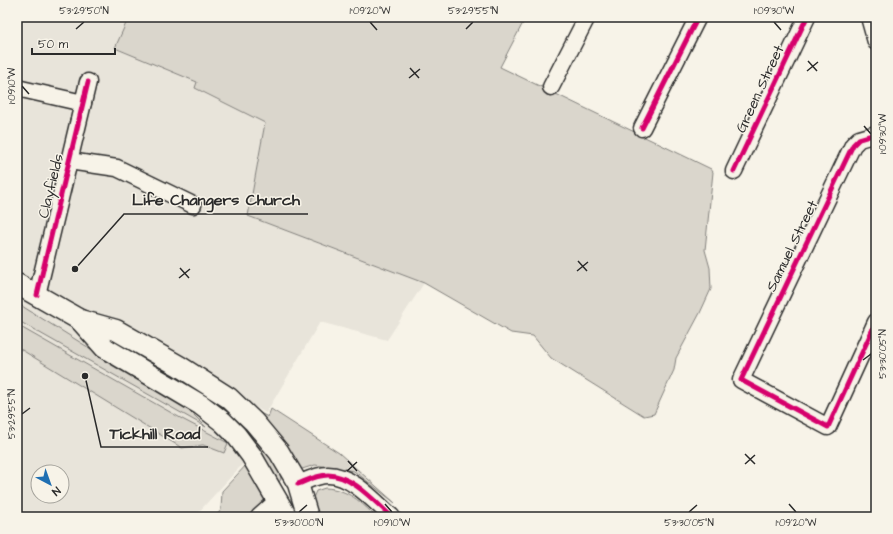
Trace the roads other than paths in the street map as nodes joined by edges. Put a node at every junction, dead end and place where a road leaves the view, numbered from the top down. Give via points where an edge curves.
1 (587, 17) edge
2 (698, 17) edge
3 (807, 17) edge
4 (868, 17) edge
5 (876, 42) edge
6 (88, 82) dead end
7 (551, 87) dead end
8 (17, 88) edge
9 (83, 103) junction
10 (642, 128) dead end
11 (876, 134) edge
12 (69, 161) junction
13 (734, 171) dead end
14 (193, 205) dead end
15 (17, 284) edge
16 (37, 295) junction
17 (80, 320) junction
18 (876, 322) edge
19 (298, 484) junction
20 (282, 509) edge
21 (259, 517) edge
22 (308, 517) edge
23 (392, 517) edge

1 - 7 street
2 - 10 street
3 - 13 street, Green Street
4 - 5 street
6 - 9 street, Clayfields
8 - 9 street
9 - 12 street, Clayfields
11 - 18 street, Samuel Street via 859,139 853,145 740,380 828,427
12 - 14 street, Clayfields via 117,168
12 - 16 street, Clayfields
15 - 16 main road
16 - 17 main road
17 - 19 main road via 116,330 229,398 269,440
17 - 20 main road via 105,348 201,405 223,422 251,455
19 - 20 main road
19 - 22 main road
19 - 23 street via 315,476 329,475 340,478 352,484
20 - 21 street

